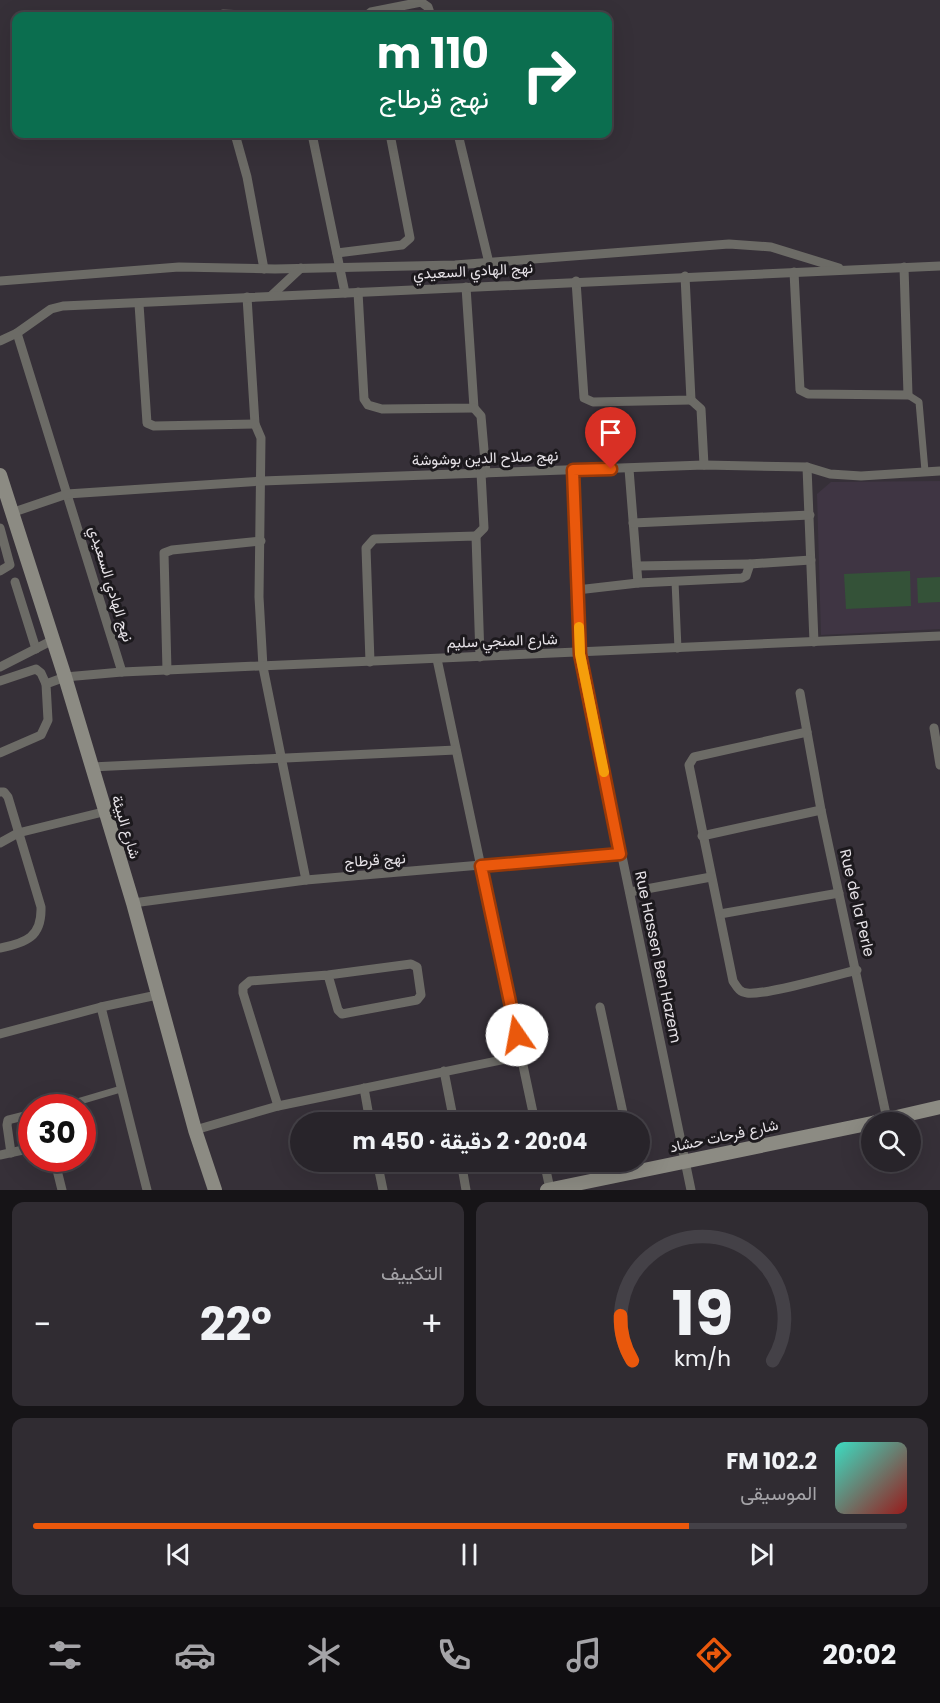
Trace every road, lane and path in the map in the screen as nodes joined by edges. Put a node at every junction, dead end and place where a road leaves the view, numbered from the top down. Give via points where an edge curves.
1 (371, 12) edge
2 (429, 12) edge
3 (237, 138) edge
4 (313, 138) edge
5 (391, 138) edge
6 (459, 138) edge
7 (337, 253) junction
8 (489, 263) junction
9 (940, 266) edge
10 (340, 267) junction
11 (904, 267) junction
12 (301, 268) junction
13 (264, 269) junction
14 (844, 270) junction
15 (794, 272) junction
16 (685, 276) junction
17 (0, 281) edge
18 (576, 281) junction
19 (466, 287) junction
20 (358, 292) junction
21 (345, 293) junction
22 (271, 296) junction
23 (247, 297) junction
24 (139, 304) junction
25 (17, 333) junction
26 (0, 340) edge
27 (908, 394) junction
28 (691, 400) junction
29 (474, 408) junction
30 (255, 424) junction
31 (704, 465) junction
32 (807, 467) junction
33 (629, 469) junction
34 (573, 470) junction
35 (925, 471) junction
36 (940, 471) edge
37 (483, 473) junction
38 (0, 475) edge
39 (262, 481) junction
40 (67, 494) junction
41 (11, 513) junction
42 (810, 515) junction
43 (633, 523) junction
44 (0, 528) edge
45 (476, 536) junction
46 (261, 541) junction
47 (811, 560) junction
48 (750, 564) junction
49 (637, 566) junction
50 (0, 571) edge
51 (675, 581) junction
52 (15, 582) dead end
53 (638, 583) junction
54 (578, 590) junction
55 (940, 636) edge
56 (51, 641) junction
57 (814, 642) junction
58 (36, 649) junction
59 (678, 649) junction
60 (580, 654) junction
61 (480, 657) junction
62 (437, 659) junction
63 (370, 662) junction
64 (0, 667) edge
65 (263, 667) junction
66 (166, 670) junction
67 (122, 672) junction
68 (65, 677) junction
69 (0, 681) edge
70 (46, 684) junction
71 (800, 693) dead end
72 (934, 728) dead end
73 (807, 732) junction
74 (456, 750) junction
75 (0, 753) edge
76 (282, 758) junction
77 (940, 765) edge
78 (91, 766) junction
79 (0, 792) edge
80 (821, 810) junction
81 (104, 812) junction
82 (18, 833) junction
83 (702, 836) junction
84 (0, 843) edge
85 (620, 854) junction
86 (481, 866) junction
87 (711, 877) junction
88 (306, 880) junction
89 (630, 892) junction
90 (839, 893) junction
91 (133, 903) junction
92 (720, 914) junction
93 (0, 948) edge
94 (857, 970) junction
95 (328, 975) junction
96 (157, 995) junction
97 (101, 1007) junction
98 (600, 1007) dead end
99 (0, 1034) edge
100 (521, 1056) junction
101 (444, 1071) junction
102 (364, 1088) junction
103 (121, 1089) junction
104 (96, 1096) edge
105 (278, 1106) junction
106 (940, 1107) edge
107 (368, 1112) edge
108 (452, 1112) edge
109 (533, 1112) edge
110 (624, 1112) edge
111 (877, 1112) edge
112 (918, 1112) edge
113 (18, 1118) edge
114 (861, 1125) edge
115 (195, 1130) junction
116 (18, 1151) edge
117 (11, 1153) junction
118 (0, 1155) edge
119 (685, 1161) junction
120 (650, 1165) edge
121 (58, 1172) edge
122 (379, 1172) edge
123 (463, 1172) edge
124 (546, 1172) edge
125 (619, 1172) edge
126 (578, 1187) edge
127 (62, 1190) edge
128 (147, 1190) edge
129 (215, 1190) edge
130 (382, 1190) edge
131 (466, 1190) edge
132 (548, 1190) edge
133 (691, 1190) edge

1 - 2 street via 421,2
3 - 13 street
4 - 7 street
5 - 7 street via 410,238 402,245
6 - 8 street
7 - 10 street
8 - 10 street
8 - 14 street via 729,244 771,247
9 - 11 street, نهج الهادي السعيدي
10 - 12 street
10 - 21 street
11 - 14 street, نهج الهادي السعيدي
11 - 27 street
12 - 13 street
12 - 22 street
13 - 17 street via 179,267
14 - 15 street, نهج الهادي السعيدي
15 - 16 street, نهج الهادي السعيدي
15 - 27 street via 800,390 808,394
16 - 18 street, نهج الهادي السعيدي
16 - 28 street
18 - 19 street, نهج الهادي السعيدي
18 - 28 street via 584,398 593,402
19 - 20 street, نهج الهادي السعيدي
19 - 29 street
20 - 21 street, نهج الهادي السعيدي
20 - 29 street via 364,399 368,405 382,409
21 - 22 street, نهج الهادي السعيدي
22 - 23 street, نهج الهادي السعيدي
23 - 24 street, نهج الهادي السعيدي
23 - 30 street
24 - 25 street, نهج الهادي السعيدي via 57,307
24 - 30 street via 147,423
25 - 26 street, نهج الهادي السعيدي
25 - 40 street, نهج الهادي السعيدي
27 - 35 street via 919,402
28 - 31 street via 701,409
29 - 37 street via 482,416
30 - 39 street via 261,438
31 - 32 street, نهج صلاح الدين بوشوشة
31 - 33 street, نهج صلاح الدين بوشوشة
32 - 35 street, نهج صلاح الدين بوشوشة via 830,474 861,476
32 - 42 street
33 - 34 street, نهج صلاح الدين بوشوشة
33 - 43 street
34 - 37 street, نهج صلاح الدين بوشوشة
34 - 54 street, Rue Hassen Ben Hazem
35 - 36 street, نهج صلاح الدين بوشوشة
37 - 39 street, نهج صلاح الدين بوشوشة
37 - 45 street via 484,528
38 - 41 main road, شارع البيئة
39 - 40 street, نهج صلاح الدين بوشوشة
39 - 46 street
40 - 41 street, نهج صلاح الدين بوشوشة
40 - 67 street, نهج الهادي السعيدي
41 - 56 main road, شارع البيئة
42 - 43 street
42 - 47 street
43 - 49 street
44 - 50 street via 10,565
45 - 61 street
45 - 63 street via 369,541 366,548
46 - 65 street
46 - 66 street via 164,553
47 - 48 street
47 - 57 street
48 - 49 street
48 - 51 street via 742,578
49 - 53 street
51 - 53 street
51 - 59 street
52 - 58 street
53 - 54 street
54 - 60 street, Rue Hassen Ben Hazem
55 - 57 street, شارع المنجي سليم
56 - 58 street
56 - 68 main road, شارع البيئة
57 - 59 street, شارع المنجي سليم
58 - 64 street
59 - 60 street, شارع المنجي سليم
60 - 61 street, شارع المنجي سليم
60 - 85 street, Rue Hassen Ben Hazem
61 - 62 street, شارع المنجي سليم
62 - 63 street, شارع المنجي سليم
62 - 74 street
63 - 65 street, شارع المنجي سليم
65 - 66 street, شارع المنجي سليم
65 - 76 street
66 - 67 street, شارع المنجي سليم
67 - 68 street, شارع المنجي سليم
68 - 70 street, شارع المنجي سليم
68 - 78 main road, شارع البيئة
69 - 70 street via 36,669
70 - 75 street via 46,727 41,735
71 - 73 street, Rue de la Perle
72 - 77 street
73 - 80 street, Rue de la Perle
73 - 83 street via 694,757 689,765
74 - 76 street
74 - 86 street
76 - 78 street
76 - 88 street
78 - 81 main road, شارع البيئة
79 - 82 street via 8,797
80 - 83 street
80 - 90 street, Rue de la Perle
81 - 82 street
81 - 91 main road, شارع البيئة
82 - 84 street
82 - 93 street via 41,918 33,937
83 - 87 street
85 - 86 street, نهج قرطاج
85 - 89 street, Rue Hassen Ben Hazem
86 - 88 street, نهج قرطاج
86 - 100 street
87 - 89 street
87 - 92 street
88 - 91 street, نهج قرطاج
89 - 119 street, Rue Hassen Ben Hazem
90 - 92 street
90 - 94 street, Rue de la Perle
91 - 96 main road, شارع البيئة
92 - 94 street via 733,981 745,993 765,992
94 - 111 street, Rue de la Perle
95 - 95 street via 411,964 417,967 421,995 417,1000 342,1014
95 - 105 street via 250,981 243,987
96 - 97 street
96 - 115 main road, شارع البيئة
97 - 99 street
97 - 103 street
98 - 110 street
100 - 101 street
100 - 109 street
101 - 102 street
101 - 108 street
102 - 105 street
102 - 107 street
103 - 104 street
103 - 128 street
105 - 115 street
106 - 112 main road, شارع فرحات حشاد
113 - 117 street via 8,1120 6,1125
114 - 119 main road, شارع فرحات حشاد
115 - 129 main road, شارع البيئة
116 - 117 street
117 - 118 street
119 - 120 main road, شارع فرحات حشاد
119 - 133 street, Rue Hassen Ben Hazem
121 - 127 street
122 - 130 street
123 - 131 street
124 - 132 street
125 - 126 main road, شارع فرحات حشاد
126 - 132 main road, شارع فرحات حشاد

